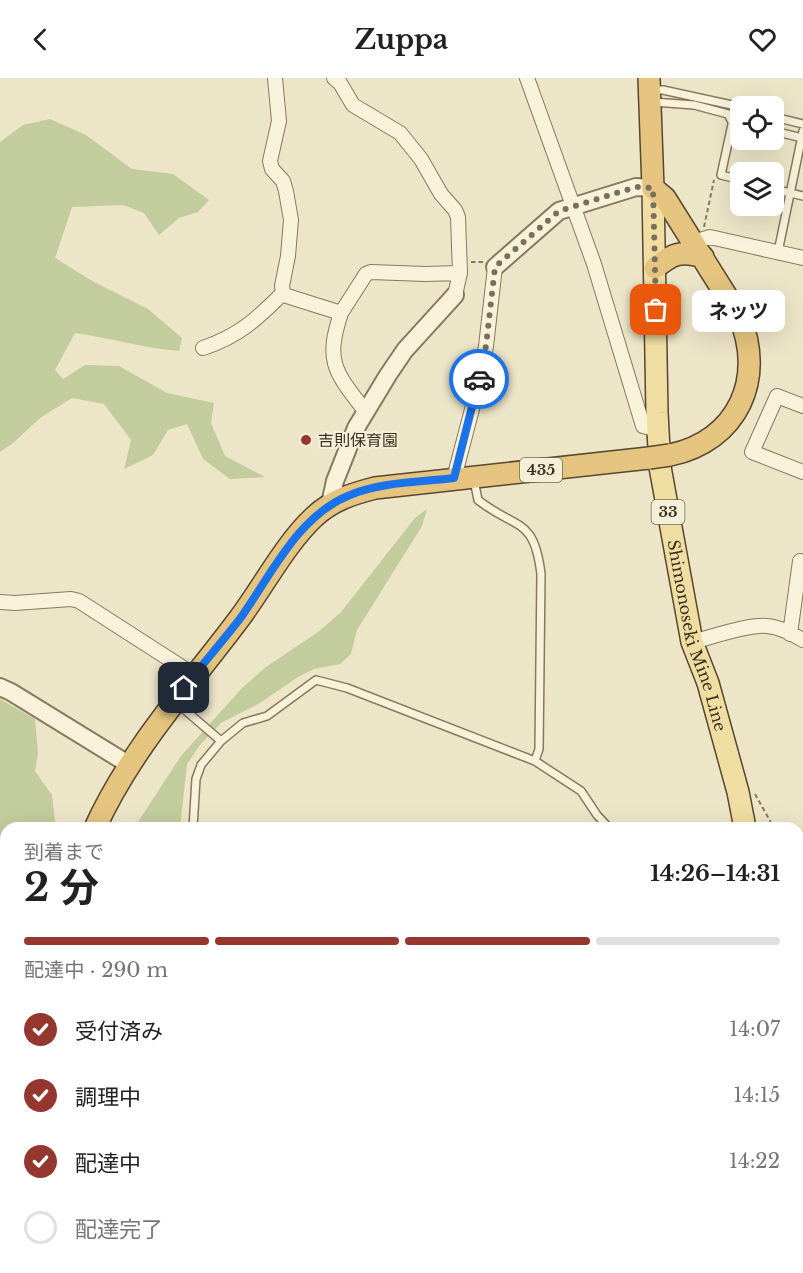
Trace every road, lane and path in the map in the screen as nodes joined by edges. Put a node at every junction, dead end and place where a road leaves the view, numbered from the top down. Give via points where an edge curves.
1 (275, 78) edge
2 (334, 78) edge
3 (527, 78) edge
4 (650, 90) edge
5 (730, 105) edge
6 (728, 114) joint
7 (730, 118) edge
8 (784, 119) edge
9 (803, 124) edge
10 (730, 132) edge
11 (784, 132) edge
12 (802, 134) edge
13 (715, 177) dead end
14 (730, 177) edge
15 (653, 188) junction
16 (784, 192) edge
17 (789, 193) junction
18 (803, 196) edge
19 (573, 206) junction
20 (700, 247) junction
21 (778, 252) junction
22 (803, 258) edge
23 (460, 267) junction
24 (495, 267) junction
25 (655, 268) junction
26 (283, 292) junction
27 (455, 295) joint
28 (341, 313) junction
29 (203, 348) dead end
30 (803, 406) edge
31 (367, 411) junction
32 (658, 430) junction
33 (803, 472) edge
34 (454, 478) junction
35 (330, 504) junction
36 (800, 561) dead end
37 (0, 602) edge
38 (797, 637) edge
39 (692, 642) junction
40 (194, 675) junction
41 (0, 687) edge
42 (174, 700) junction
43 (221, 741) junction
44 (535, 760) junction
45 (128, 764) junction
46 (738, 792) junction
47 (98, 822) edge
48 (193, 822) edge
49 (603, 822) edge
50 (744, 822) edge
51 (771, 822) edge

1 - 26 street via 279,121 270,161 283,181 291,220
2 - 23 street via 353,105 400,133 455,210
3 - 19 street
4 - 5 lane
4 - 6 lane
4 - 15 highway
6 - 7 lane
8 - 9 lane
10 - 14 lane via 721,175
11 - 12 lane
12 - 17 lane
13 - 20 path
15 - 19 street via 636,187
15 - 20 highway, 435 via 665,198
15 - 25 main road, Shimonoseki Mine Line / 33
16 - 17 lane
17 - 18 lane
17 - 21 lane
19 - 24 street via 559,211
19 - 32 street via 643,426
20 - 21 street via 710,237
20 - 25 highway via 668,257
20 - 34 highway, 435, bridge via 739,316 750,355 750,375 739,408 723,427 686,452
21 - 22 street
23 - 24 path via 489,262
23 - 27 street
23 - 28 street via 425,274 371,272
24 - 34 street via 486,346
25 - 32 main road, Shimonoseki Mine Line / 33
26 - 28 street
26 - 29 street via 242,330
27 - 31 street via 405,350
28 - 31 street via 333,338 338,375
30 - 33 street via 777,396 752,452
31 - 35 street via 356,428
32 - 39 main road, Shimonoseki Mine Line / 33 via 660,467
34 - 35 highway, 435 via 375,488
34 - 44 lane via 475,491 478,500 525,529 534,540 539,557 539,749
35 - 40 highway, 435 via 300,532
36 - 38 street
37 - 40 street via 79,601
38 - 39 street via 782,629 759,626
39 - 46 main road, Shimonoseki Mine Line / 33 via 708,683
40 - 42 highway, 435
41 - 45 street
42 - 43 lane
42 - 45 highway, 435
43 - 44 lane via 243,723 267,716 316,680 347,688
43 - 48 lane via 201,765 196,779
44 - 49 lane via 581,791
45 - 47 highway, 435
46 - 50 main road, Shimonoseki Mine Line / 33
46 - 51 path via 756,794

